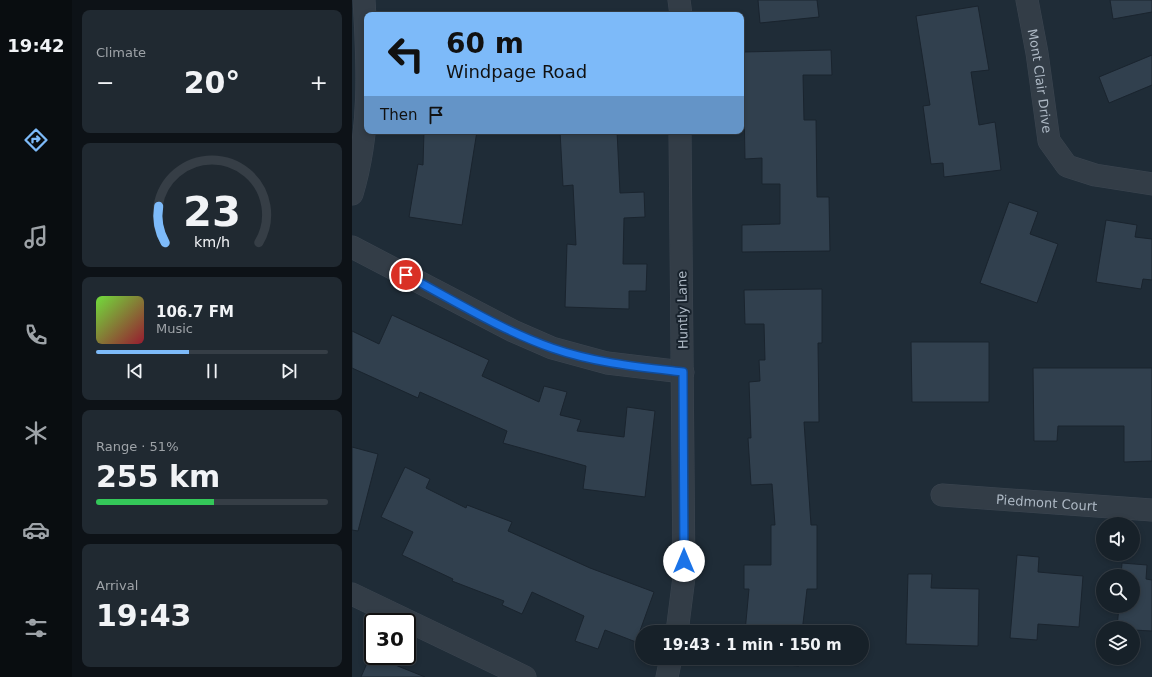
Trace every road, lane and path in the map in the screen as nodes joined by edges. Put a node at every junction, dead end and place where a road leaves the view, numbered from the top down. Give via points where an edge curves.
1 (364, 0) edge
2 (679, 0) edge
3 (1027, 0) edge
4 (365, 12) edge
5 (681, 12) edge
6 (364, 129) edge
7 (680, 134) edge
8 (1152, 184) edge
9 (352, 194) edge
10 (352, 247) edge
11 (683, 372) junction
12 (942, 495) dead end
13 (1152, 510) edge
14 (352, 594) edge
15 (678, 625) edge
16 (670, 665) edge
17 (525, 677) edge
18 (667, 677) edge

1 - 4 street
2 - 5 street
3 - 8 street, Mont Clair Drive via 1049,141 1067,166 1095,175
6 - 9 street
7 - 11 street, Huntly Lane
10 - 11 street via 513,331 552,348 606,363
11 - 15 street, Huntly Lane via 684,577
12 - 13 street, Piedmont Court
14 - 17 street
16 - 18 street

